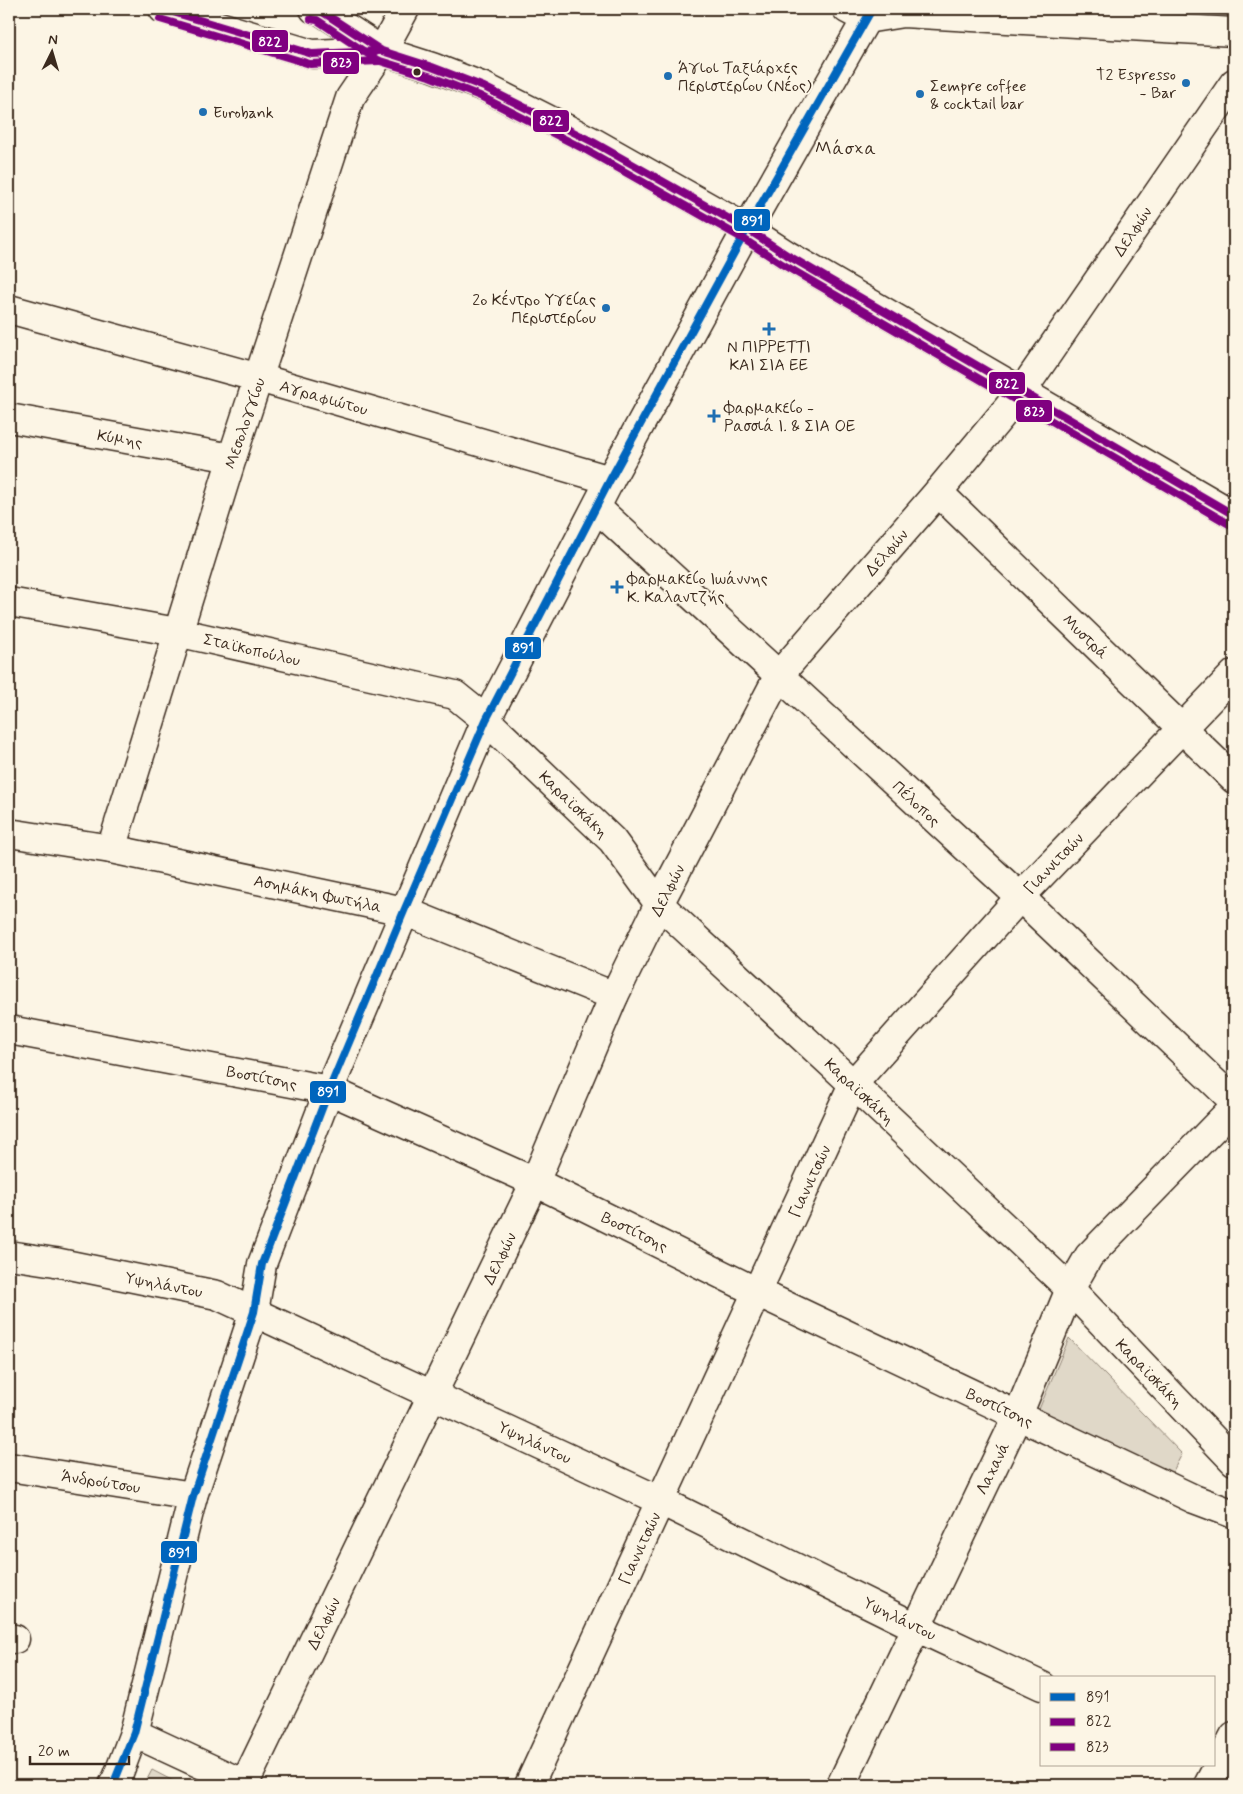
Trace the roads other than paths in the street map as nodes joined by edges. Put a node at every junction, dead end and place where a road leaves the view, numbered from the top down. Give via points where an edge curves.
1 (162, 9) edge
2 (318, 9) edge
3 (406, 9) edge
4 (862, 12) edge
5 (1234, 32) edge
6 (382, 51) junction
7 (1234, 82) edge
8 (747, 229) junction
9 (9, 309) edge
10 (259, 378) junction
11 (1022, 391) junction
12 (9, 418) edge
13 (232, 458) junction
14 (610, 480) junction
15 (938, 492) junction
16 (597, 508) junction
17 (1234, 515) edge
18 (9, 602) edge
19 (177, 632) junction
20 (1234, 674) edge
21 (779, 675) junction
22 (486, 720) junction
23 (1181, 728) junction
24 (1234, 779) edge
25 (9, 833) edge
26 (111, 849) junction
27 (1020, 897) junction
28 (659, 904) junction
29 (404, 911) junction
30 (614, 996) junction
31 (9, 1030) edge
32 (853, 1084) junction
33 (329, 1090) junction
34 (1234, 1101) edge
35 (1234, 1107) edge
36 (535, 1182) junction
37 (9, 1255) edge
38 (1070, 1289) junction
39 (757, 1292) junction
40 (254, 1312) junction
41 (433, 1394) junction
42 (1018, 1415) junction
43 (1234, 1461) edge
44 (9, 1467) edge
45 (193, 1496) junction
46 (661, 1501) junction
47 (1234, 1514) edge
48 (916, 1627) junction
49 (1040, 1685) edge
50 (134, 1734) junction
51 (1234, 1736) edge
52 (1218, 1774) edge
53 (113, 1785) edge
54 (245, 1785) edge
55 (529, 1785) edge
56 (841, 1785) edge

1 - 6 street via 312,54
2 - 6 street
3 - 6 street, Μεσολογγίου
4 - 5 street
4 - 8 street
6 - 8 street via 484,87 593,142
6 - 10 street, Μεσολογγίου via 350,98
7 - 11 street, Δελφών
8 - 11 street
8 - 14 street
9 - 10 street, Αγραφιώτου
10 - 13 street, Μεσολογγίου
10 - 14 street, Αγραφιώτου
11 - 15 street, Δελφών
11 - 17 street
12 - 13 street, Κύμης
13 - 19 street, Μεσολογγίου
14 - 16 street
15 - 21 street, Δελφών
15 - 23 street, Μυστρά
16 - 21 street, Πέλοπος
16 - 22 street
18 - 19 street, Σταϊκοπούλου
19 - 22 street, Σταϊκοπούλου via 455,695
19 - 26 street, Μεσολογγίου
20 - 23 street, Γιαννιτσών
21 - 27 street, Πέλοπος
21 - 28 street, Δελφών
22 - 28 street, Καραϊσκάκη via 612,840
22 - 29 street
23 - 24 street, Μυστρά
23 - 27 street, Γιαννιτσών
25 - 26 street, Ασημάκη Φωτήλα
26 - 29 street, Ασημάκη Φωτήλα
27 - 32 street, Γιαννιτσών
27 - 34 street, Πέλοπος
28 - 30 street, Δελφών
28 - 32 street, Καραϊσκάκη
29 - 30 street, Ασημάκη Φωτήλα
29 - 33 street
30 - 36 street, Δελφών
31 - 33 street, Βοστίτσης
32 - 38 street, Καραϊσκάκη
32 - 39 street, Γιαννιτσών
33 - 36 street, Βοστίτσης
33 - 40 street via 262,1264
35 - 38 street, Λαχανά via 1088,1256
36 - 39 street, Βοστίτσης
36 - 41 street, Δελφών
37 - 40 street, Υψηλάντου via 217,1295
38 - 42 street, Λαχανά
38 - 43 street, Καραϊσκάκη
39 - 42 street, Βοστίτσης
39 - 46 street, Γιαννιτσών
40 - 41 street, Υψηλάντου
40 - 45 street
41 - 46 street, Υψηλάντου
41 - 54 street, Δελφών
42 - 47 street, Βοστίτσης via 1194,1499
42 - 48 street, Λαχανά
44 - 45 street, Άνδρούτσου
45 - 50 street
46 - 48 street, Υψηλάντου
46 - 55 street, Γιαννιτσών
48 - 49 street, Υψηλάντου
48 - 56 street, Λαχανά
50 - 53 street
50 - 54 street
51 - 52 street

